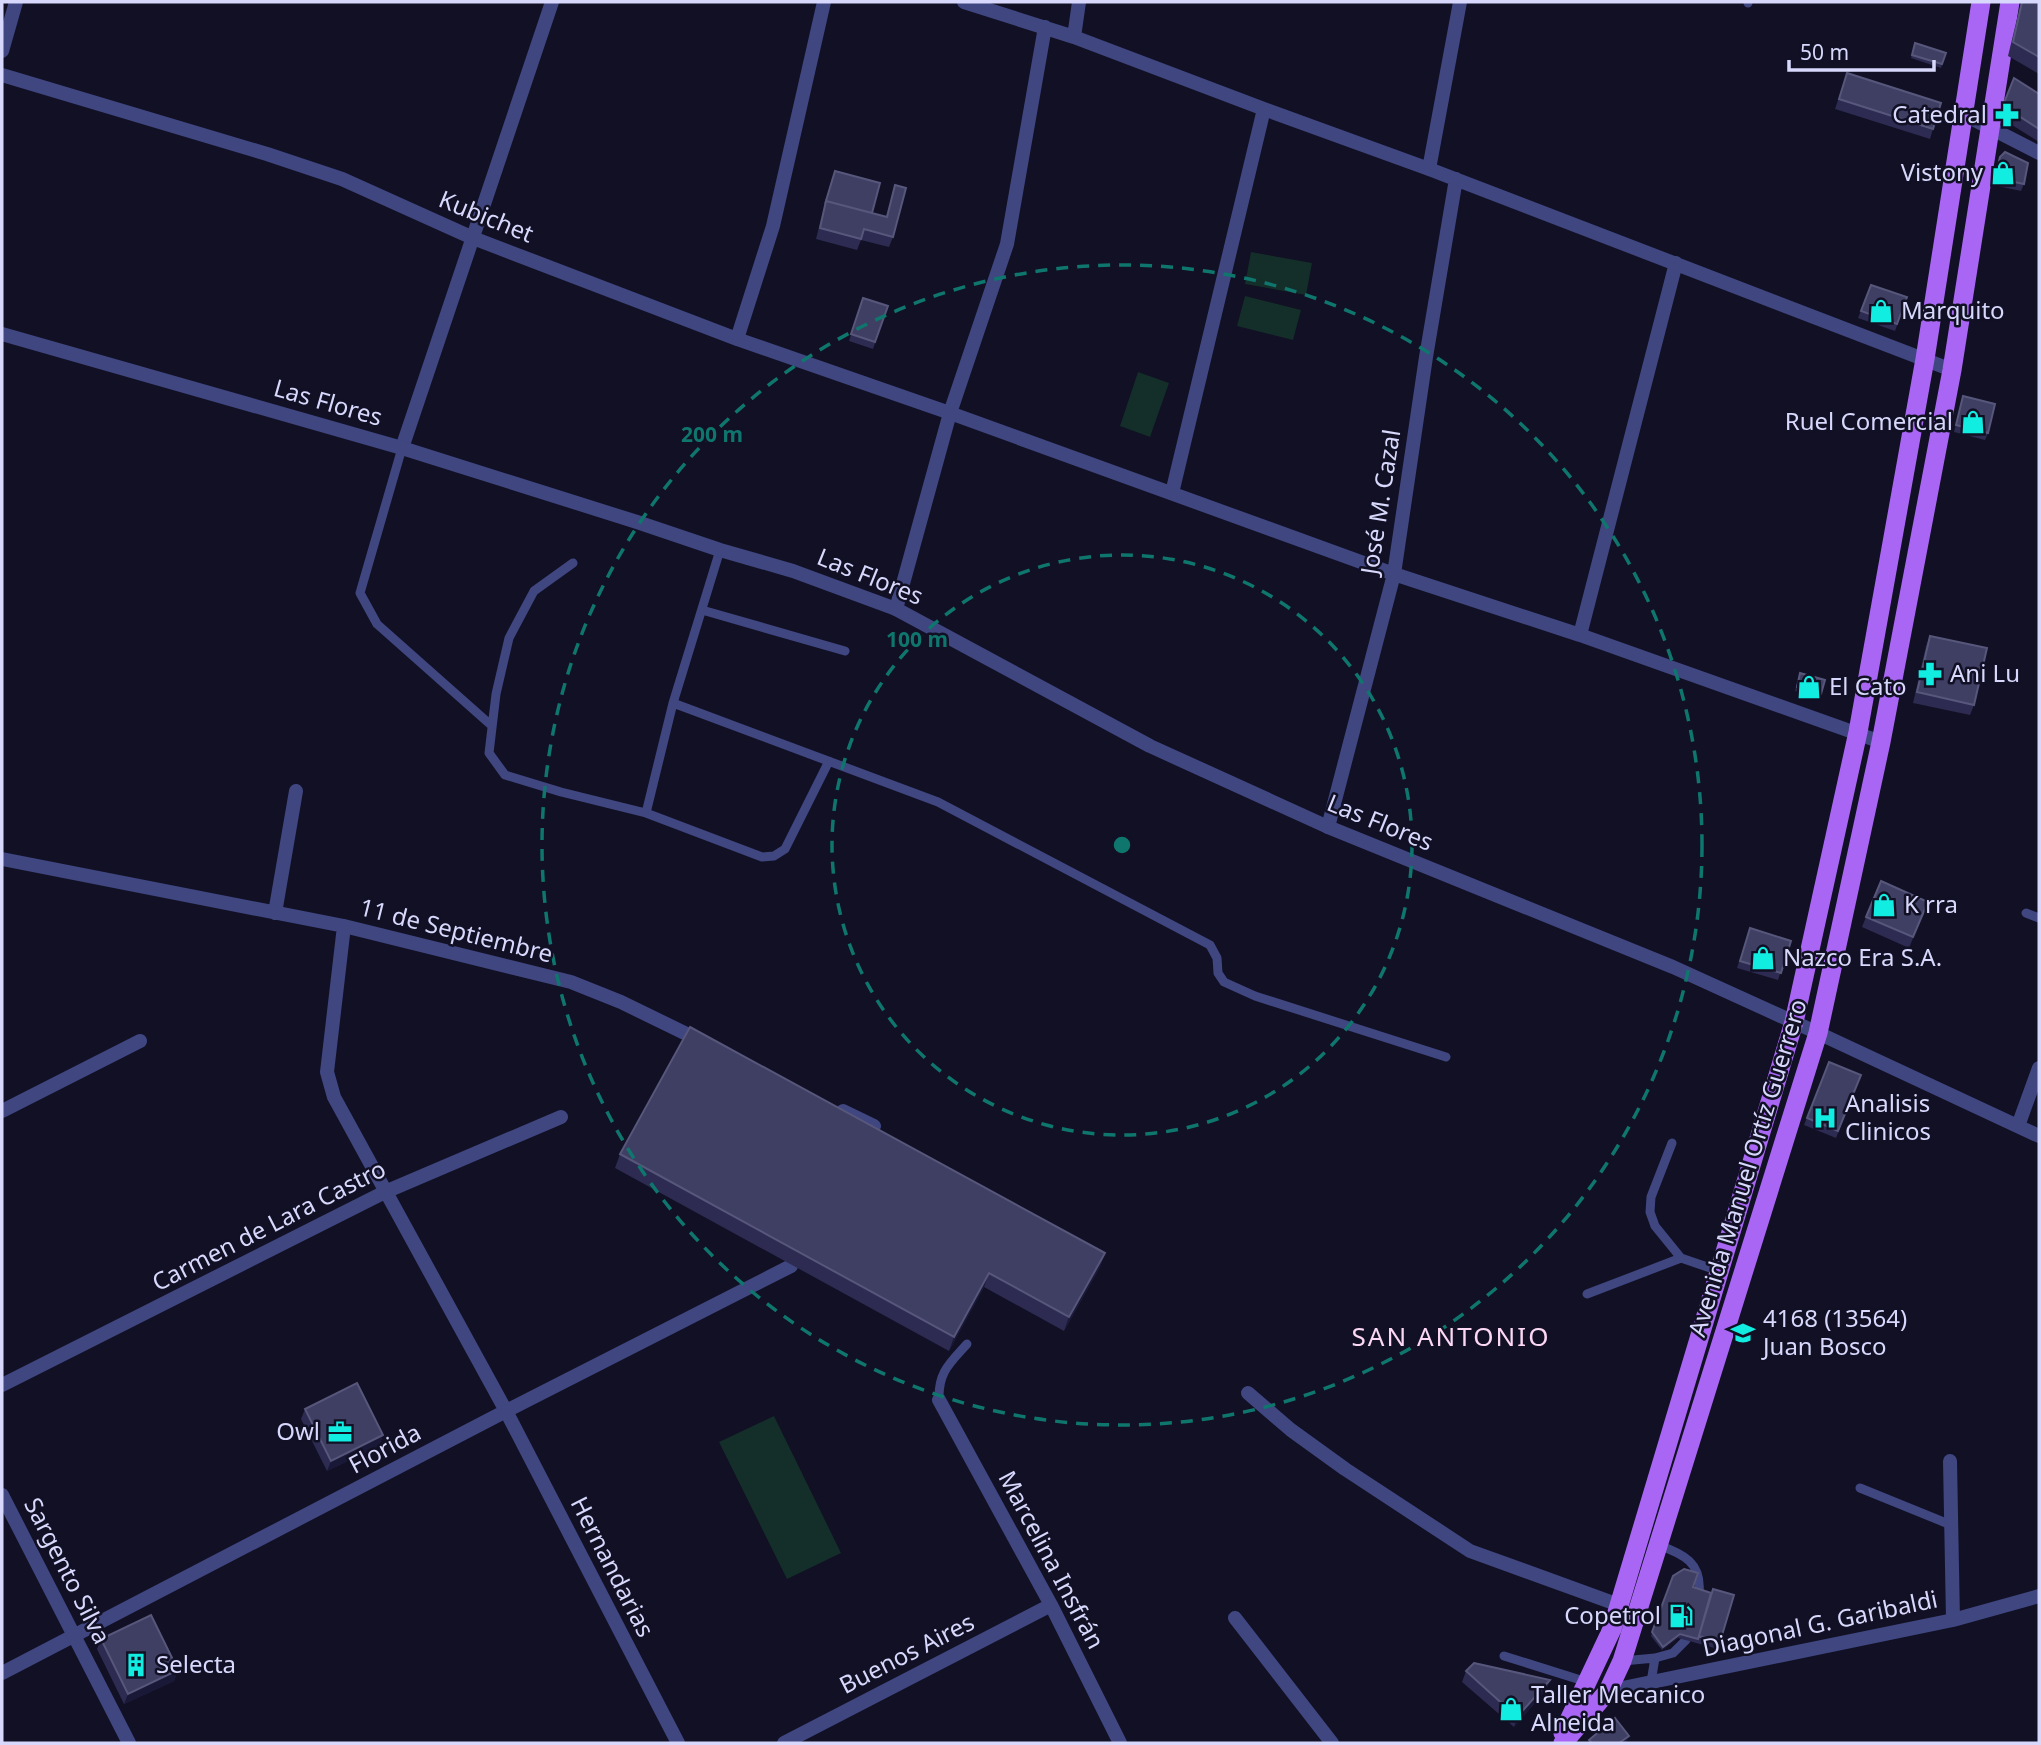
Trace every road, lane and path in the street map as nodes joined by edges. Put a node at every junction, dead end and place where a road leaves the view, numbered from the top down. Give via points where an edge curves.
1 (16, 2) edge
2 (552, 2) edge
3 (824, 2) edge
4 (964, 2) edge
5 (1079, 2) edge
6 (1460, 2) edge
7 (1981, 2) edge
8 (2010, 2) edge
9 (1045, 27) junction
10 (1074, 37) junction
11 (2, 51) edge
12 (2, 75) edge
13 (1264, 109) junction
14 (1964, 114) junction
15 (1989, 126) junction
16 (2039, 153) edge
17 (1429, 169) junction
18 (1456, 179) junction
19 (473, 238) junction
20 (1676, 263) junction
21 (2, 334) edge
22 (737, 338) junction
23 (1925, 359) junction
24 (1952, 370) junction
25 (950, 413) junction
26 (402, 448) junction
27 (1172, 493) junction
28 (720, 550) junction
29 (573, 563) dead end
30 (1394, 574) junction
31 (896, 609) junction
32 (702, 610) junction
33 (1580, 635) junction
34 (845, 652) dead end
35 (673, 703) junction
36 (492, 726) junction
37 (1858, 732) junction
38 (1881, 742) junction
39 (829, 761) junction
40 (296, 791) dead end
41 (646, 813) junction
42 (1328, 827) junction
43 (2, 859) edge
44 (275, 913) junction
45 (2026, 913) dead end
46 (2039, 918) edge
47 (344, 926) junction
48 (1794, 1022) junction
49 (1818, 1033) junction
50 (140, 1041) dead end
51 (718, 1049) edge
52 (1446, 1057) dead end
53 (2039, 1068) edge
54 (826, 1102) edge
55 (2, 1111) edge
56 (561, 1117) dead end
57 (874, 1126) edge
58 (2018, 1126) junction
59 (2039, 1136) edge
60 (1672, 1143) dead end
61 (386, 1192) junction
62 (1681, 1258) junction
63 (794, 1265) edge
64 (1719, 1271) junction
65 (1587, 1294) dead end
66 (967, 1344) dead end
67 (2, 1385) edge
68 (1248, 1393) dead end
69 (939, 1400) joint
70 (506, 1411) junction
71 (1950, 1461) dead end
72 (1860, 1488) dead end
73 (2, 1495) edge
74 (1951, 1525) junction
75 (1658, 1545) junction
76 (1699, 1593) edge
77 (2039, 1597) edge
78 (1051, 1605) junction
79 (1619, 1605) junction
80 (1235, 1618) dead end
81 (1953, 1620) junction
82 (75, 1637) junction
83 (1686, 1640) edge
84 (1504, 1656) dead end
85 (1656, 1658) junction
86 (1622, 1661) junction
87 (2, 1673) edge
88 (1587, 1682) junction
89 (1651, 1682) junction
90 (1608, 1691) junction
91 (129, 1743) edge
92 (678, 1743) edge
93 (784, 1743) edge
94 (1120, 1743) edge
95 (1332, 1743) edge
96 (1561, 1743) edge

1 - 11 street
2 - 19 street
3 - 22 street via 773,226
4 - 9 street
5 - 10 street
6 - 17 street
7 - 14 main road, Avenida Manuel Ortíz Guerrero
8 - 15 main road, Avenida Manuel Ortíz Guerrero
9 - 10 street
9 - 25 street via 1007,244
10 - 13 street
12 - 19 street, Kubichet via 342,179
13 - 17 street
13 - 27 street
14 - 15 street
14 - 23 main road, Avenida Manuel Ortíz Guerrero
15 - 16 street
15 - 24 main road, Avenida Manuel Ortíz Guerrero
17 - 18 street
18 - 20 street
18 - 30 street, José M. Cazal
19 - 22 street, Kubichet
19 - 26 street
20 - 23 street
20 - 33 street
21 - 26 street, Las Flores
22 - 25 street, Kubichet
23 - 24 street
23 - 37 main road, Avenida Manuel Ortíz Guerrero
24 - 38 main road, Avenida Manuel Ortíz Guerrero
25 - 27 street, Kubichet
25 - 31 street
26 - 28 street, Las Flores
26 - 36 lane via 360,593 377,624
27 - 30 street, Kubichet
28 - 31 street, Las Flores
28 - 32 lane
29 - 36 lane via 534,591 509,638
30 - 33 street, Kubichet
30 - 42 street, José M. Cazal
31 - 42 street, Las Flores via 1150,746
32 - 34 lane
32 - 35 lane
33 - 37 street, Kubichet
35 - 39 lane
35 - 41 lane
36 - 41 lane via 489,753 505,775
37 - 38 street, Kubichet
37 - 48 main road, Avenida Manuel Ortíz Guerrero
38 - 49 main road, Avenida Manuel Ortíz Guerrero
39 - 41 lane via 785,849 774,856 762,857
39 - 52 lane via 939,802 1210,945 1224,982
40 - 44 street
42 - 48 street, Las Flores via 1673,967
43 - 44 street, 11 de Septiembre
44 - 47 street, 11 de Septiembre
45 - 46 lane
47 - 51 street, 11 de Septiembre via 571,982
47 - 61 street, Hernandarias via 327,1072 334,1097
48 - 49 street, Las Flores
48 - 64 main road, Avenida Manuel Ortíz Guerrero
49 - 58 street, Las Flores
49 - 75 main road, Avenida Manuel Ortíz Guerrero
50 - 55 street
53 - 58 street
54 - 57 street
56 - 61 street, Carmen de Lara Castro
58 - 59 street, Las Flores
60 - 62 lane via 1651,1197 1650,1212 1655,1226
61 - 67 street, Carmen de Lara Castro
61 - 70 street, Hernandarias
62 - 64 lane
62 - 65 lane
63 - 70 street, Florida
64 - 79 main road, Avenida Manuel Ortíz Guerrero
66 - 69 lane via 943,1371
68 - 79 street via 1334,1461 1470,1551
69 - 78 street, Marcelina Insfrán
70 - 82 street, Florida
70 - 92 street, Hernandarias
71 - 74 street
72 - 74 lane
73 - 82 street, Sargento Silva
74 - 81 street
75 - 76 lane via 1679,1552 1696,1568
75 - 86 main road, Avenida Manuel Ortíz Guerrero
77 - 81 street, Diagonal G. Garibaldi
78 - 93 street, Buenos Aires
78 - 94 street, Marcelina Insfrán
79 - 88 main road, Avenida Manuel Ortíz Guerrero
80 - 95 street
81 - 89 street, Diagonal G. Garibaldi
82 - 87 street, Florida
82 - 91 street, Sargento Silva
83 - 85 lane via 1673,1653
84 - 88 lane
85 - 86 lane
85 - 89 lane
86 - 90 main road, Avenida Manuel Ortíz Guerrero
88 - 96 main road, Avenida Manuel Ortíz Guerrero
89 - 90 street, Diagonal G. Garibaldi
90 - 96 main road, Avenida Manuel Ortíz Guerrero

